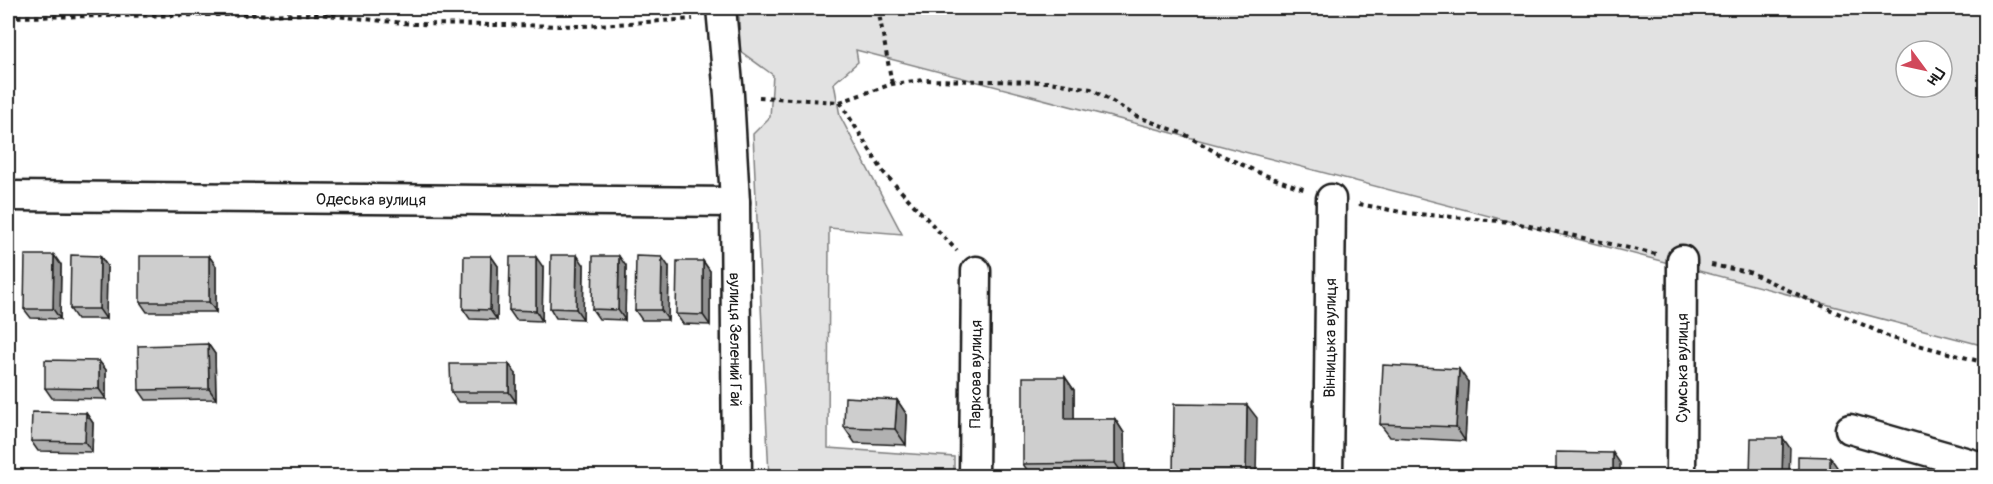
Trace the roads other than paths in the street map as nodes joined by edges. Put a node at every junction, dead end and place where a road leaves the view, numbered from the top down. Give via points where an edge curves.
1 (721, 12) edge
2 (8, 196) edge
3 (1330, 198) dead end
4 (735, 201) junction
5 (1682, 260) dead end
6 (976, 271) road end
7 (1850, 429) dead end
8 (1986, 468) edge
9 (737, 477) edge
10 (974, 477) edge
11 (1328, 477) edge
12 (1681, 477) edge

1 - 4 street, вулиця Зелений Гай
2 - 4 street, Одеська вулиця
3 - 11 street, Вінницька вулиця
4 - 9 street, вулиця Зелений Гай
5 - 12 street, Сумська вулиця
6 - 10 street, Паркова вулиця
7 - 8 street

